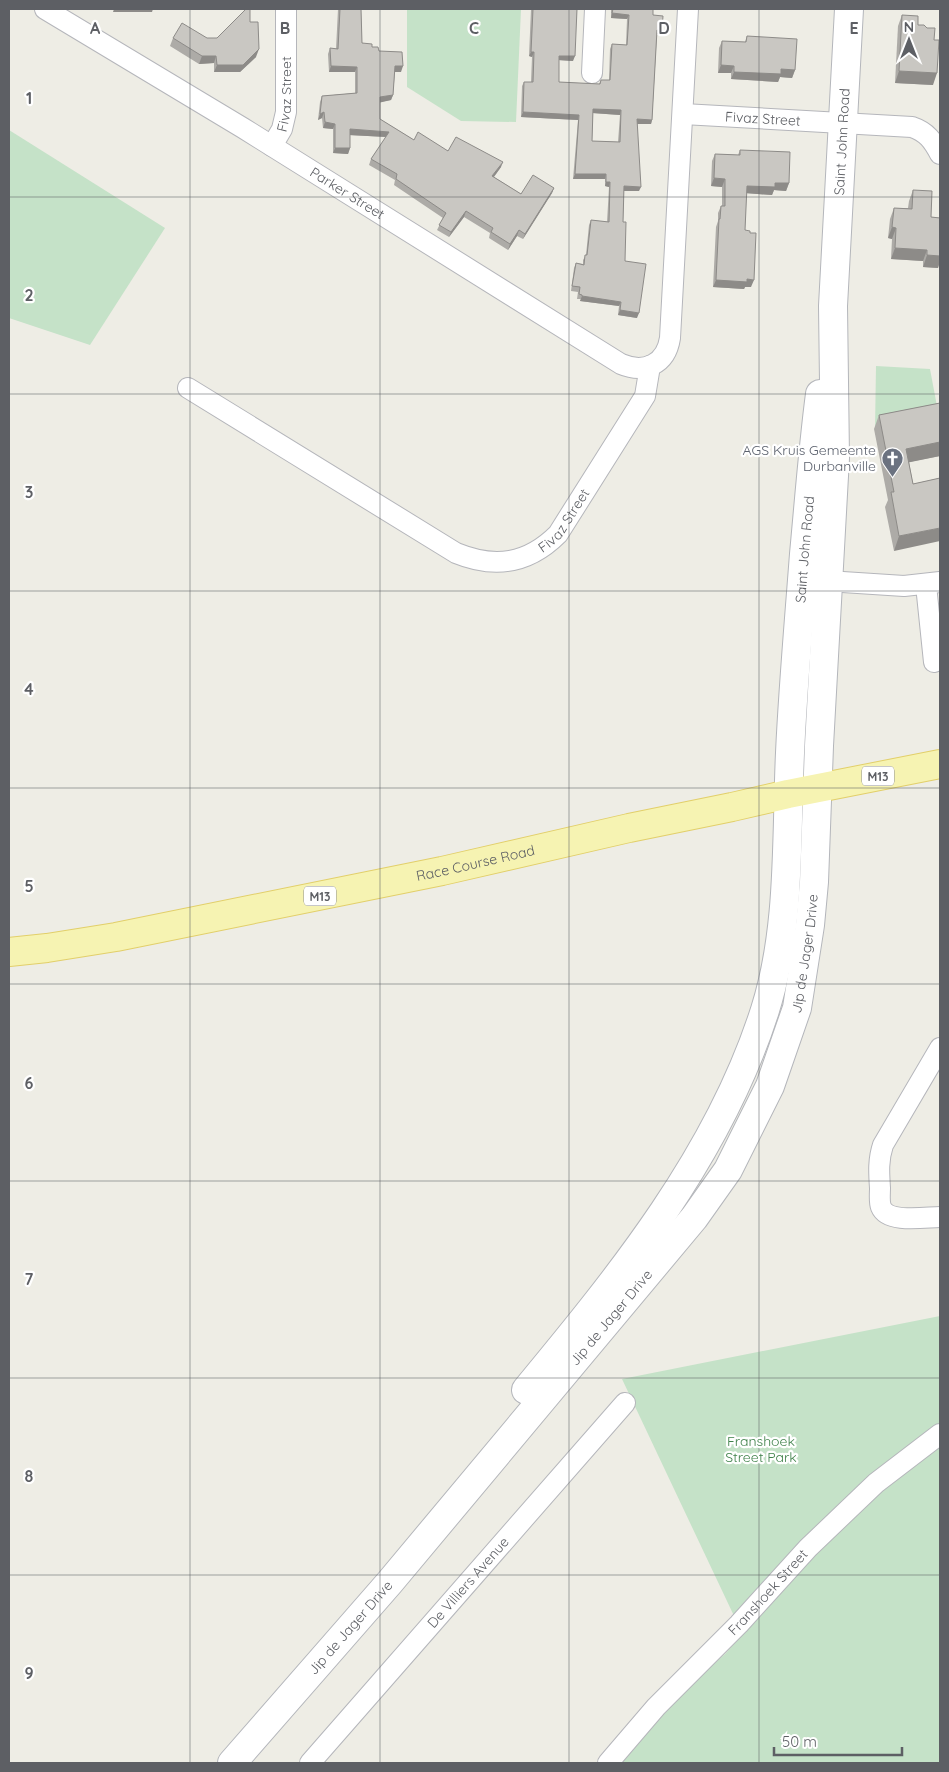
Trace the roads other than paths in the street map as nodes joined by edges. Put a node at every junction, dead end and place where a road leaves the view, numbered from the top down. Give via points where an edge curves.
1 (45, 9) edge
2 (286, 9) edge
3 (595, 9) edge
4 (688, 9) edge
5 (849, 9) edge
6 (592, 73) dead end
7 (683, 114) junction
8 (843, 123) junction
9 (272, 146) junction
10 (940, 154) edge
11 (833, 306) junction
12 (650, 366) junction
13 (188, 388) dead end
14 (827, 581) junction
15 (933, 583) edge
16 (934, 662) dead end
17 (940, 764) edge
18 (817, 788) junction
19 (788, 794) junction
20 (9, 952) edge
21 (940, 1048) edge
22 (940, 1217) edge
23 (626, 1403) dead end
24 (940, 1434) edge
25 (220, 1763) edge
26 (232, 1763) edge
27 (310, 1763) edge
28 (608, 1763) edge

1 - 9 street, Parker Street
2 - 9 street, Fivaz Street via 286,112 282,129
3 - 6 street
4 - 7 street
5 - 8 main road, Saint John Road
7 - 8 street, Fivaz Street
7 - 12 street via 670,338 664,355
8 - 10 street, Fivaz Street via 917,129 930,137
8 - 11 main road, Saint John Road
9 - 12 street, Parker Street via 621,364 635,368
11 - 14 main road, Saint John Road via 835,458
11 - 19 main road, Saint John Road via 814,443
12 - 13 street, Fivaz Street via 644,396 558,534 540,550 499,562 480,561 456,552
14 - 15 street via 904,586
14 - 18 main road, Saint John Road
15 - 16 street
17 - 18 main road, Race Course Road / M13
18 - 19 main road, Race Course Road / M13
18 - 26 main road, Jip de Jager Drive via 810,925 797,1008 770,1086 728,1170 694,1218 416,1551
19 - 20 main road, Race Course Road / M13 via 432,873 116,937
19 - 25 main road, Jip de Jager Drive via 780,945 765,1009 745,1063 691,1171 598,1302
21 - 22 street via 886,1140 879,1162 880,1203 884,1211 901,1218
23 - 27 street, De Villiers Avenue
24 - 28 street, Franshoek Street via 876,1483 814,1542 739,1624 656,1707

